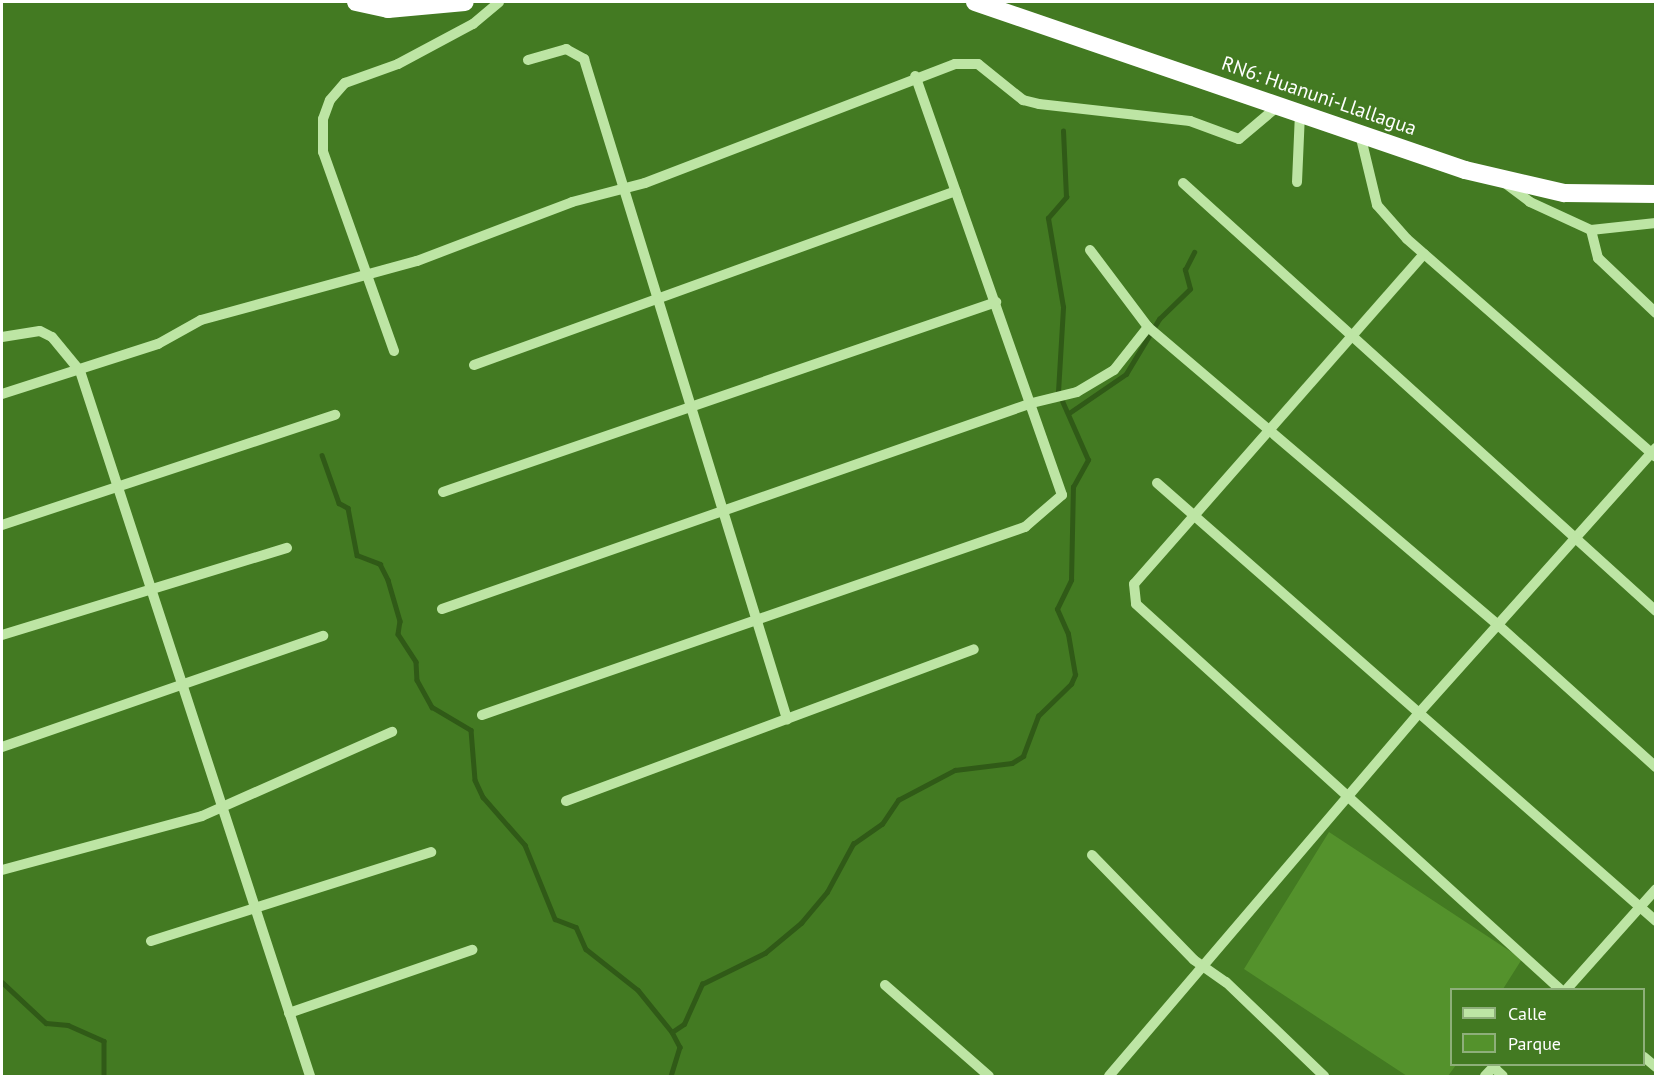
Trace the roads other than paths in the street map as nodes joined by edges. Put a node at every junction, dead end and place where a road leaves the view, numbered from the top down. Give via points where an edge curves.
1 (356, 2) edge
2 (465, 2) edge
3 (499, 2) edge
4 (975, 2) edge
5 (528, 60) dead end
6 (915, 76) junction
7 (1278, 106) junction
8 (1300, 113) junction
9 (1360, 134) junction
10 (1500, 179) junction
11 (1297, 182) dead end
12 (1184, 183) dead end
13 (624, 188) junction
14 (956, 191) junction
15 (1656, 194) edge
16 (1656, 223) edge
17 (1591, 230) junction
18 (1089, 250) dead end
19 (1424, 254) junction
20 (367, 275) junction
21 (658, 300) junction
22 (996, 302) junction
23 (1656, 313) edge
24 (1148, 327) junction
25 (1352, 336) junction
26 (2, 337) edge
27 (394, 351) dead end
28 (474, 365) dead end
29 (80, 371) junction
30 (2, 394) edge
31 (1032, 403) junction
32 (691, 405) junction
33 (334, 415) dead end
34 (1271, 430) junction
35 (1654, 452) edge
36 (1157, 483) dead end
37 (117, 490) junction
38 (443, 492) dead end
39 (723, 511) junction
40 (1194, 516) junction
41 (2, 525) edge
42 (1572, 538) junction
43 (287, 548) dead end
44 (148, 591) junction
45 (442, 609) dead end
46 (1656, 611) edge
47 (757, 619) junction
48 (1497, 624) junction
49 (2, 635) edge
50 (323, 636) dead end
51 (974, 650) dead end
52 (180, 687) junction
53 (482, 714) dead end
54 (1418, 714) junction
55 (787, 719) junction
56 (392, 732) dead end
57 (2, 747) edge
58 (1656, 767) edge
59 (1349, 798) junction
60 (566, 801) dead end
61 (220, 808) junction
62 (431, 852) dead end
63 (1092, 855) dead end
64 (2, 870) edge
65 (1656, 889) edge
66 (1639, 907) junction
67 (254, 908) junction
68 (1656, 921) edge
69 (151, 941) dead end
70 (472, 950) dead end
71 (1206, 968) junction
72 (885, 985) dead end
73 (1559, 988) edge
74 (1568, 988) edge
75 (289, 1013) junction
76 (1495, 1066) edge
77 (310, 1077) edge
78 (989, 1077) edge
79 (1109, 1077) edge
80 (1324, 1077) edge
81 (1485, 1077) edge
82 (1503, 1077) edge

1 - 2 highway via 388,9
3 - 20 street via 473,24 398,64 345,83 330,100 323,119 323,152
4 - 7 highway, RN6: Huanuni-Llallagua
5 - 13 street via 566,49 584,59
6 - 7 street via 955,64 978,64 1023,100 1190,121 1239,139
6 - 13 street
6 - 14 street
7 - 8 highway, RN6: Huanuni-Llallagua
8 - 9 highway, RN6: Huanuni-Llallagua
8 - 11 street
9 - 10 highway, RN6: Huanuni-Llallagua
9 - 19 street via 1377,206
10 - 15 highway, RN6: Huanuni-Llallagua via 1564,193
10 - 17 street via 1530,202
12 - 25 street
13 - 20 street
13 - 21 street
14 - 21 street
14 - 22 street
16 - 17 street
17 - 23 street via 1598,258
18 - 24 street
19 - 25 street
19 - 35 street
20 - 27 street
20 - 29 street via 201,320 158,344
21 - 28 street
21 - 32 street
22 - 31 street
22 - 32 street
24 - 31 street via 1114,370 1077,392
24 - 34 street
25 - 34 street
25 - 42 street
26 - 29 street via 39,331 52,337
29 - 30 street
29 - 37 street
31 - 39 street
31 - 47 street via 1061,485 1053,508 1025,527
32 - 38 street
32 - 39 street
33 - 37 street
34 - 40 street
34 - 48 street
35 - 42 street
36 - 40 street
37 - 41 street via 24,514
37 - 44 street
39 - 45 street
39 - 47 street
40 - 54 street
40 - 59 street via 1134,585 1136,604
42 - 46 street
42 - 48 street
43 - 44 street
44 - 49 street
44 - 52 street
47 - 53 street
47 - 55 street
48 - 54 street
48 - 58 street
50 - 52 street
51 - 55 street
52 - 57 street
52 - 61 street
54 - 59 street
54 - 66 street
55 - 60 street
56 - 61 street
59 - 71 street
59 - 73 street
61 - 64 street
61 - 67 street
62 - 67 street
63 - 71 street
65 - 66 street
66 - 68 street
66 - 74 street
67 - 69 street
67 - 75 street
70 - 75 street
71 - 79 street
71 - 80 street
72 - 78 street
75 - 77 street
76 - 81 street
76 - 82 street

